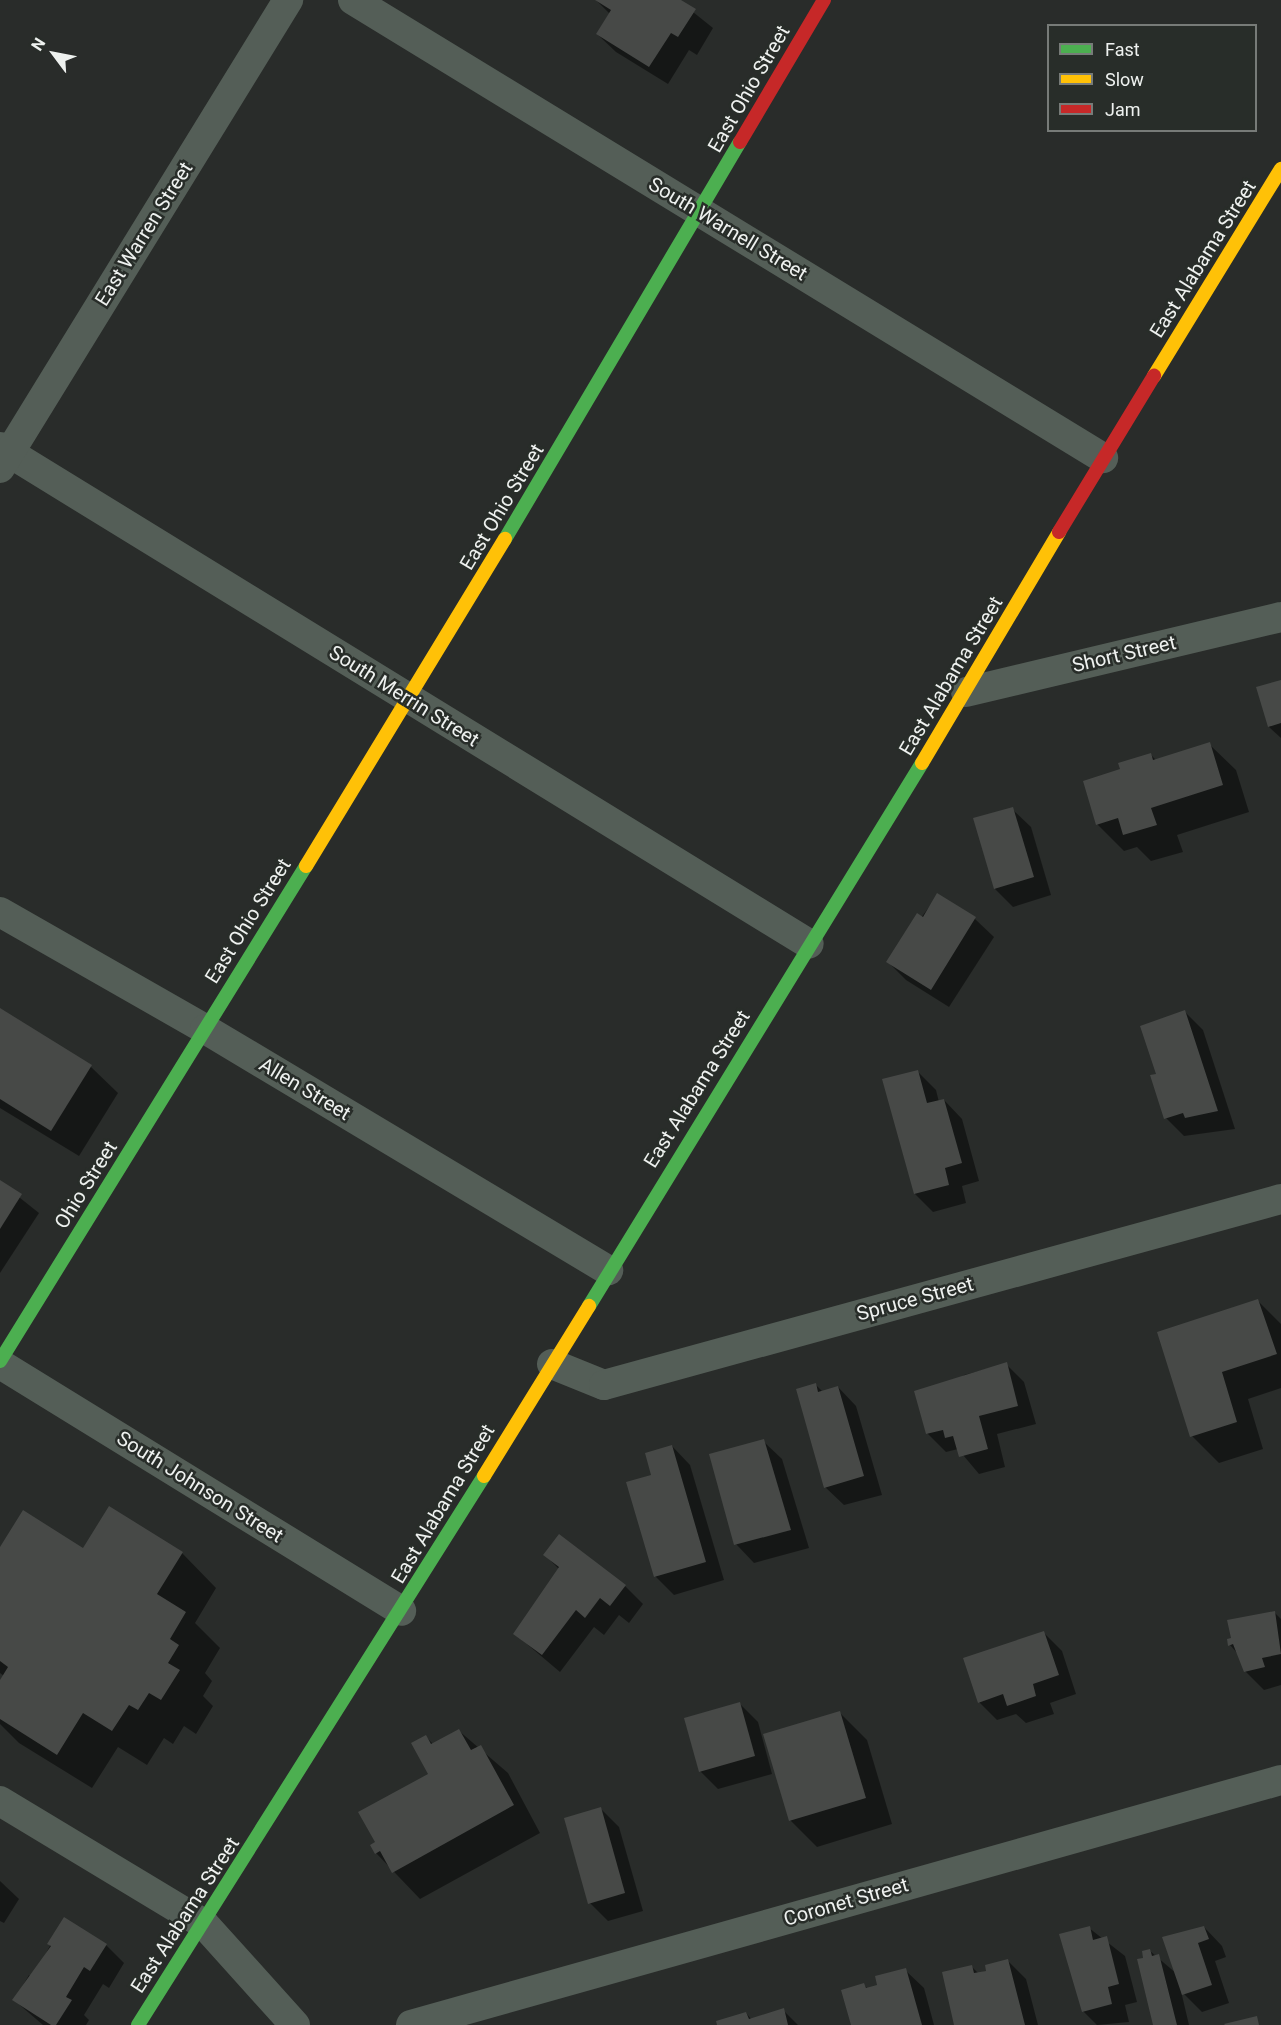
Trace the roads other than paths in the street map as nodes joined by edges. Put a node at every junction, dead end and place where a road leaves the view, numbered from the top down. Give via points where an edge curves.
1 (288, 0) edge
2 (353, 0) edge
3 (824, 0) edge
4 (1281, 169) edge
5 (701, 212) junction
6 (3, 456) edge
7 (1103, 458) junction
8 (1281, 617) edge
9 (966, 692) junction
10 (409, 700) junction
11 (0, 912) edge
12 (809, 944) junction
13 (205, 1029) junction
14 (1281, 1199) edge
15 (608, 1270) junction
16 (0, 1362) edge
17 (552, 1365) junction
18 (401, 1611) junction
19 (1281, 1780) edge
20 (0, 1801) edge
21 (204, 1924) junction
22 (138, 2025) edge
23 (295, 2025) edge
24 (411, 2025) edge

1 - 6 street, East Warren Street
2 - 5 street, South Warnell Street
3 - 5 street, East Ohio Street
4 - 7 street, East Alabama Street
5 - 7 street, South Warnell Street
5 - 10 street, East Ohio Street
6 - 10 street, South Merrin Street
7 - 9 street, East Alabama Street
8 - 9 street, Short Street
9 - 12 street, East Alabama Street
10 - 12 street, South Merrin Street
10 - 13 street, East Ohio Street
11 - 13 street, Allen Street
12 - 15 street, East Alabama Street
13 - 15 street, Allen Street
13 - 16 street, Ohio Street
14 - 17 street, Spruce Street via 604,1385
15 - 17 street, East Alabama Street
16 - 18 street, South Johnson Street
17 - 18 street, East Alabama Street
18 - 21 street, East Alabama Street
19 - 24 street, Coronet Street
20 - 21 street
21 - 22 street, East Alabama Street
21 - 23 street

